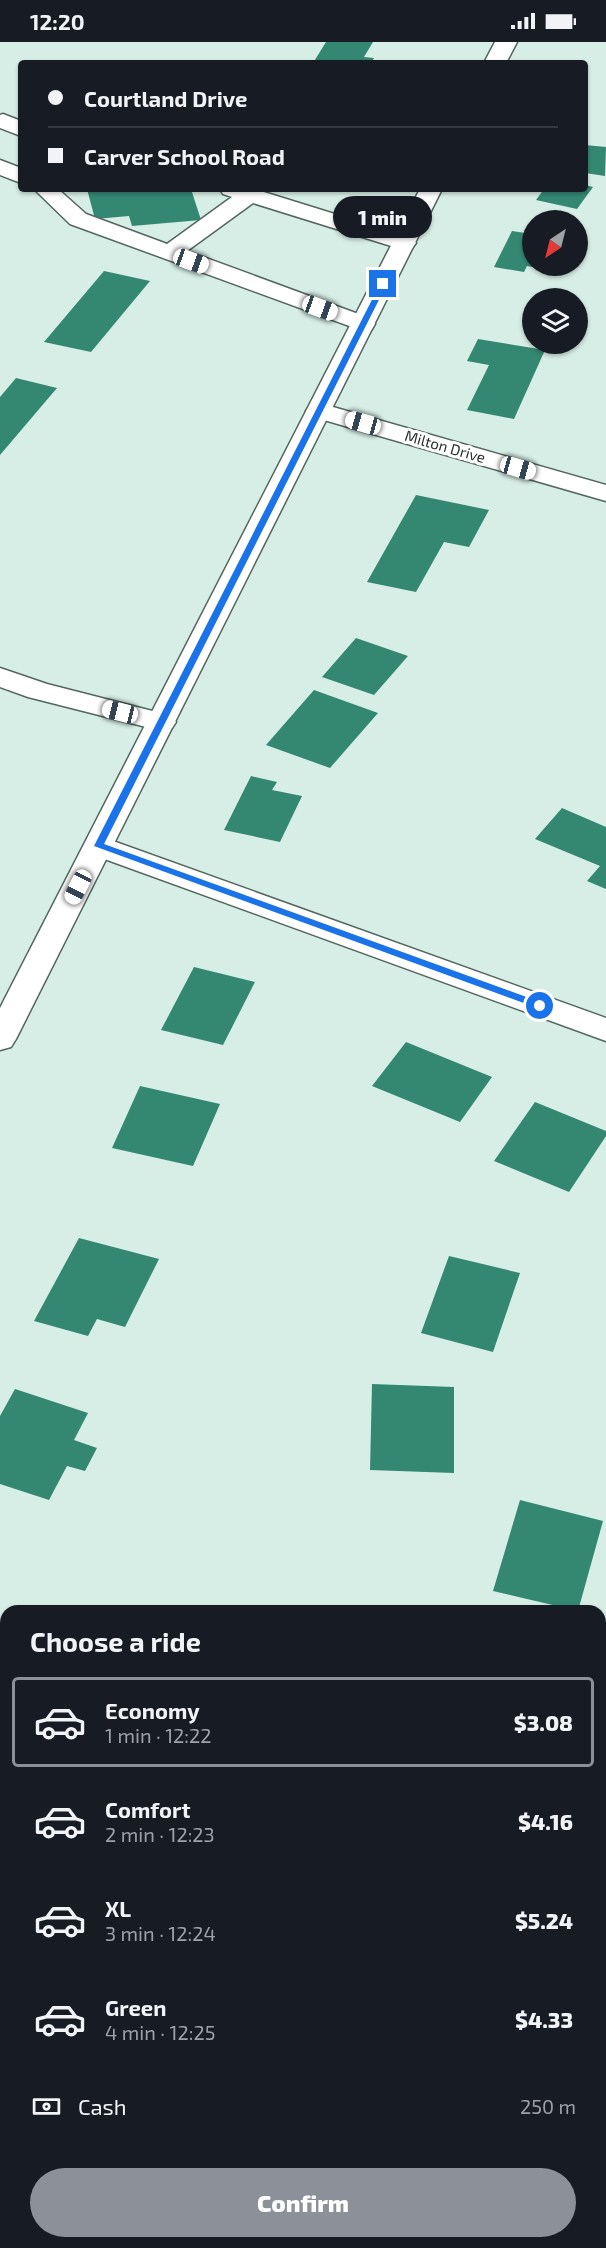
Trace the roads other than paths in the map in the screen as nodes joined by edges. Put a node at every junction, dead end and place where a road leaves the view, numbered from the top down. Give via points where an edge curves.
1 (506, 42) edge
2 (497, 60) edge
3 (0, 167) edge
4 (18, 175) edge
5 (48, 192) edge
6 (240, 192) edge
7 (430, 192) edge
8 (404, 243) junction
9 (169, 253) junction
10 (363, 324) junction
11 (319, 411) junction
12 (606, 493) edge
13 (0, 677) edge
14 (162, 722) junction
15 (99, 846) junction
16 (606, 1030) edge
17 (0, 1039) edge

1 - 2 main road
3 - 4 main road
5 - 9 main road via 78,219
6 - 8 main road
6 - 9 main road
7 - 8 main road
8 - 10 main road
9 - 10 main road
10 - 11 main road
11 - 12 main road, Milton Drive
11 - 14 main road
13 - 14 main road via 38,691
14 - 15 main road
15 - 16 main road
15 - 17 main road

